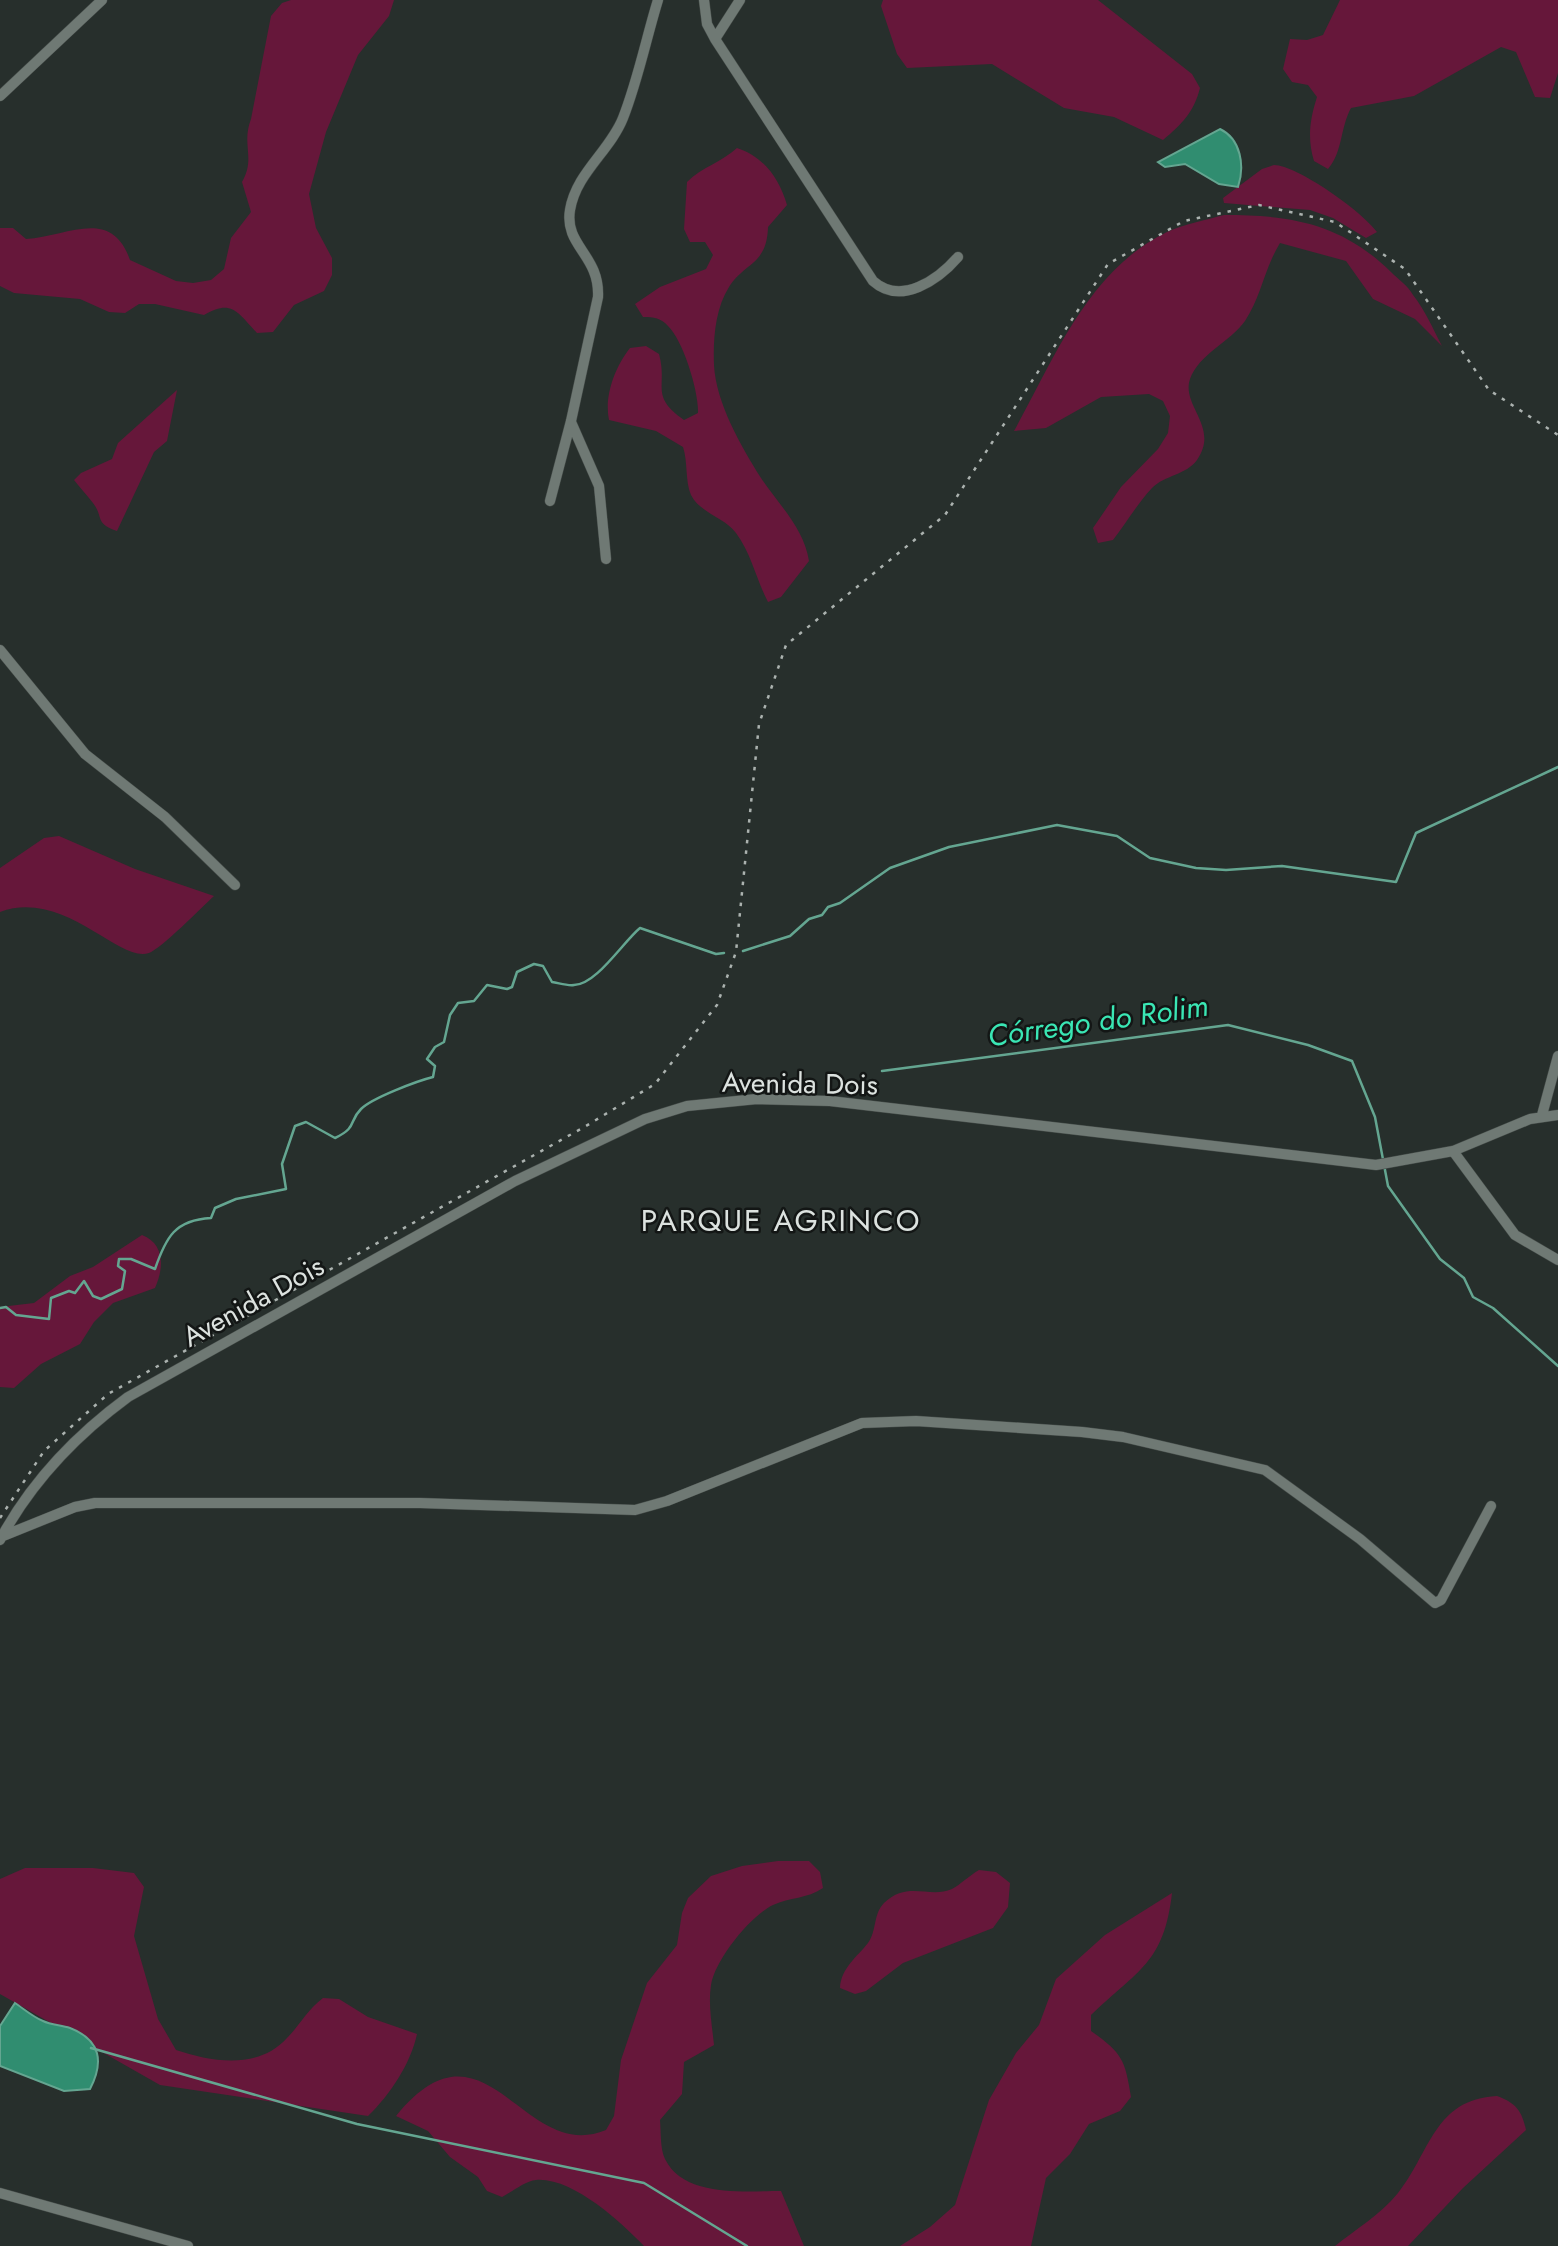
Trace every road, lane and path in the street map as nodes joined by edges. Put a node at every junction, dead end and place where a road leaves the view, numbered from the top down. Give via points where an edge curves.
1 (102, 0) edge
2 (658, 0) edge
3 (704, 0) edge
4 (740, 0) edge
5 (715, 39) junction
6 (0, 96) edge
7 (958, 257) dead end
8 (571, 422) junction
9 (550, 500) dead end
10 (606, 559) dead end
11 (0, 650) edge
12 (235, 885) dead end
13 (1558, 1056) edge
14 (1542, 1115) junction
15 (1558, 1115) edge
16 (1454, 1151) junction
17 (1558, 1260) edge
18 (1491, 1506) dead end
19 (1, 1538) edge
20 (0, 2193) edge
21 (188, 2246) edge

1 - 6 street
2 - 8 street via 623,119 581,181 570,210 574,238 596,268 599,280
3 - 5 street via 707,24
4 - 5 street
5 - 7 street via 873,281 898,293 944,273
8 - 9 street
8 - 10 street via 599,485
11 - 12 street via 85,754 165,817
13 - 14 street
14 - 15 street, Avenida Dois
14 - 16 street, Avenida Dois
16 - 17 street via 1515,1235
16 - 19 street, Avenida Dois via 1377,1164 830,1101 757,1099 687,1106 645,1119 515,1181 128,1397 67,1447
18 - 19 street via 1435,1604 1279,1478 1249,1465 1082,1432 883,1421 846,1428 635,1510 420,1503 95,1503
20 - 21 street

